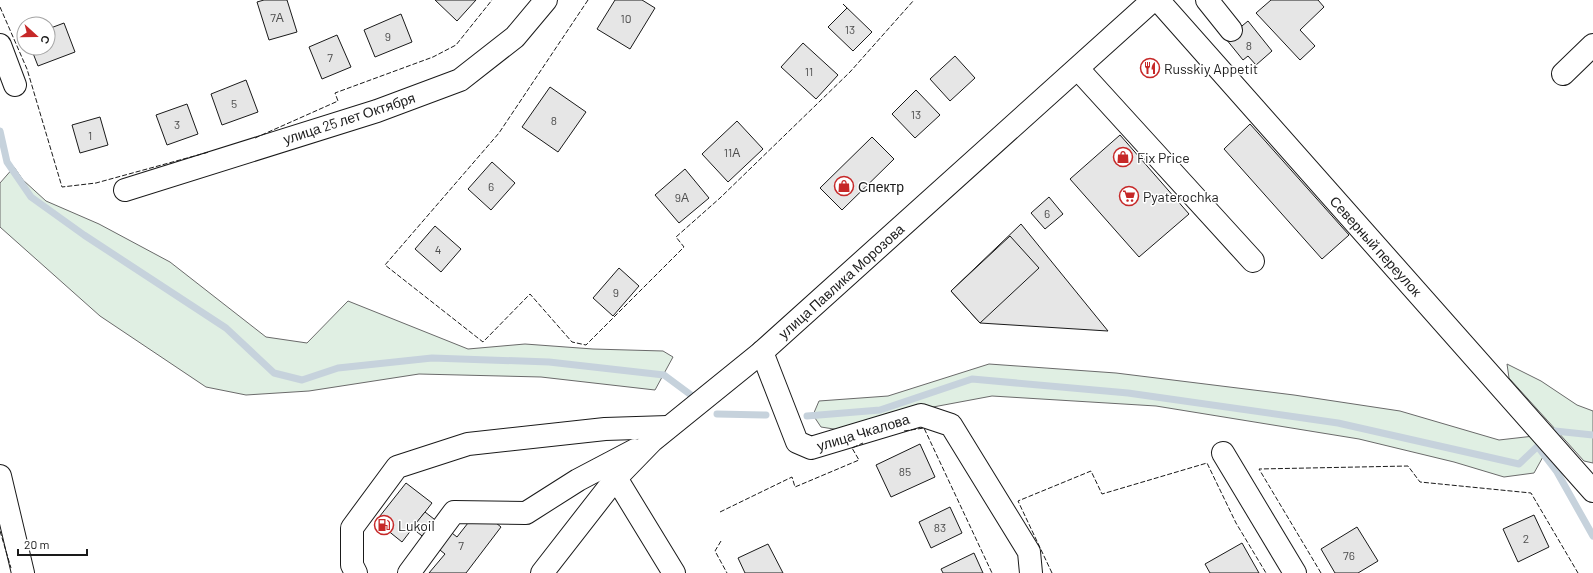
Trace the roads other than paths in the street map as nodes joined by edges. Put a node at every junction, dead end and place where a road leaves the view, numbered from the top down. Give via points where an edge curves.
1 (546, 0) edge
2 (1129, 0) edge
3 (1153, 0) edge
4 (1158, 0) edge
5 (1206, 0) edge
6 (1126, 23) junction
7 (1231, 30) dead end
8 (0, 45) edge
9 (1593, 45) edge
10 (1078, 69) junction
11 (1563, 74) dead end
12 (14, 85) dead end
13 (125, 190) dead end
14 (1253, 261) dead end
15 (762, 352) junction
16 (668, 427) junction
17 (652, 441) junction
18 (1223, 453) dead end
19 (0, 476) edge
20 (616, 478) junction
21 (1593, 491) edge
22 (23, 573) edge
23 (356, 573) edge
24 (410, 573) edge
25 (542, 573) edge
26 (674, 573) edge
27 (1031, 573) edge
28 (1295, 573) edge

1 - 13 street, улица 25 лет Октября via 515,37 460,80 377,111
2 - 6 street
3 - 6 street, улица Павлика Морозова
4 - 21 street, Северный переулок
5 - 7 street
6 - 10 street, улица Павлика Морозова
8 - 12 street
9 - 11 street
10 - 14 street
10 - 15 street, улица Павлика Морозова
15 - 16 street, улица Павлика Морозова
15 - 27 street, улица Чкалова via 797,442 811,448 921,415 951,425 1029,552
16 - 17 street, улица Павлика Морозова
16 - 23 street via 605,429 468,444 397,467 352,528 352,565
17 - 20 street, улица Павлика Морозова
17 - 24 street via 578,480 526,513 454,512
18 - 28 street
19 - 22 street
20 - 25 street, улица Павлика Морозова
20 - 26 street

